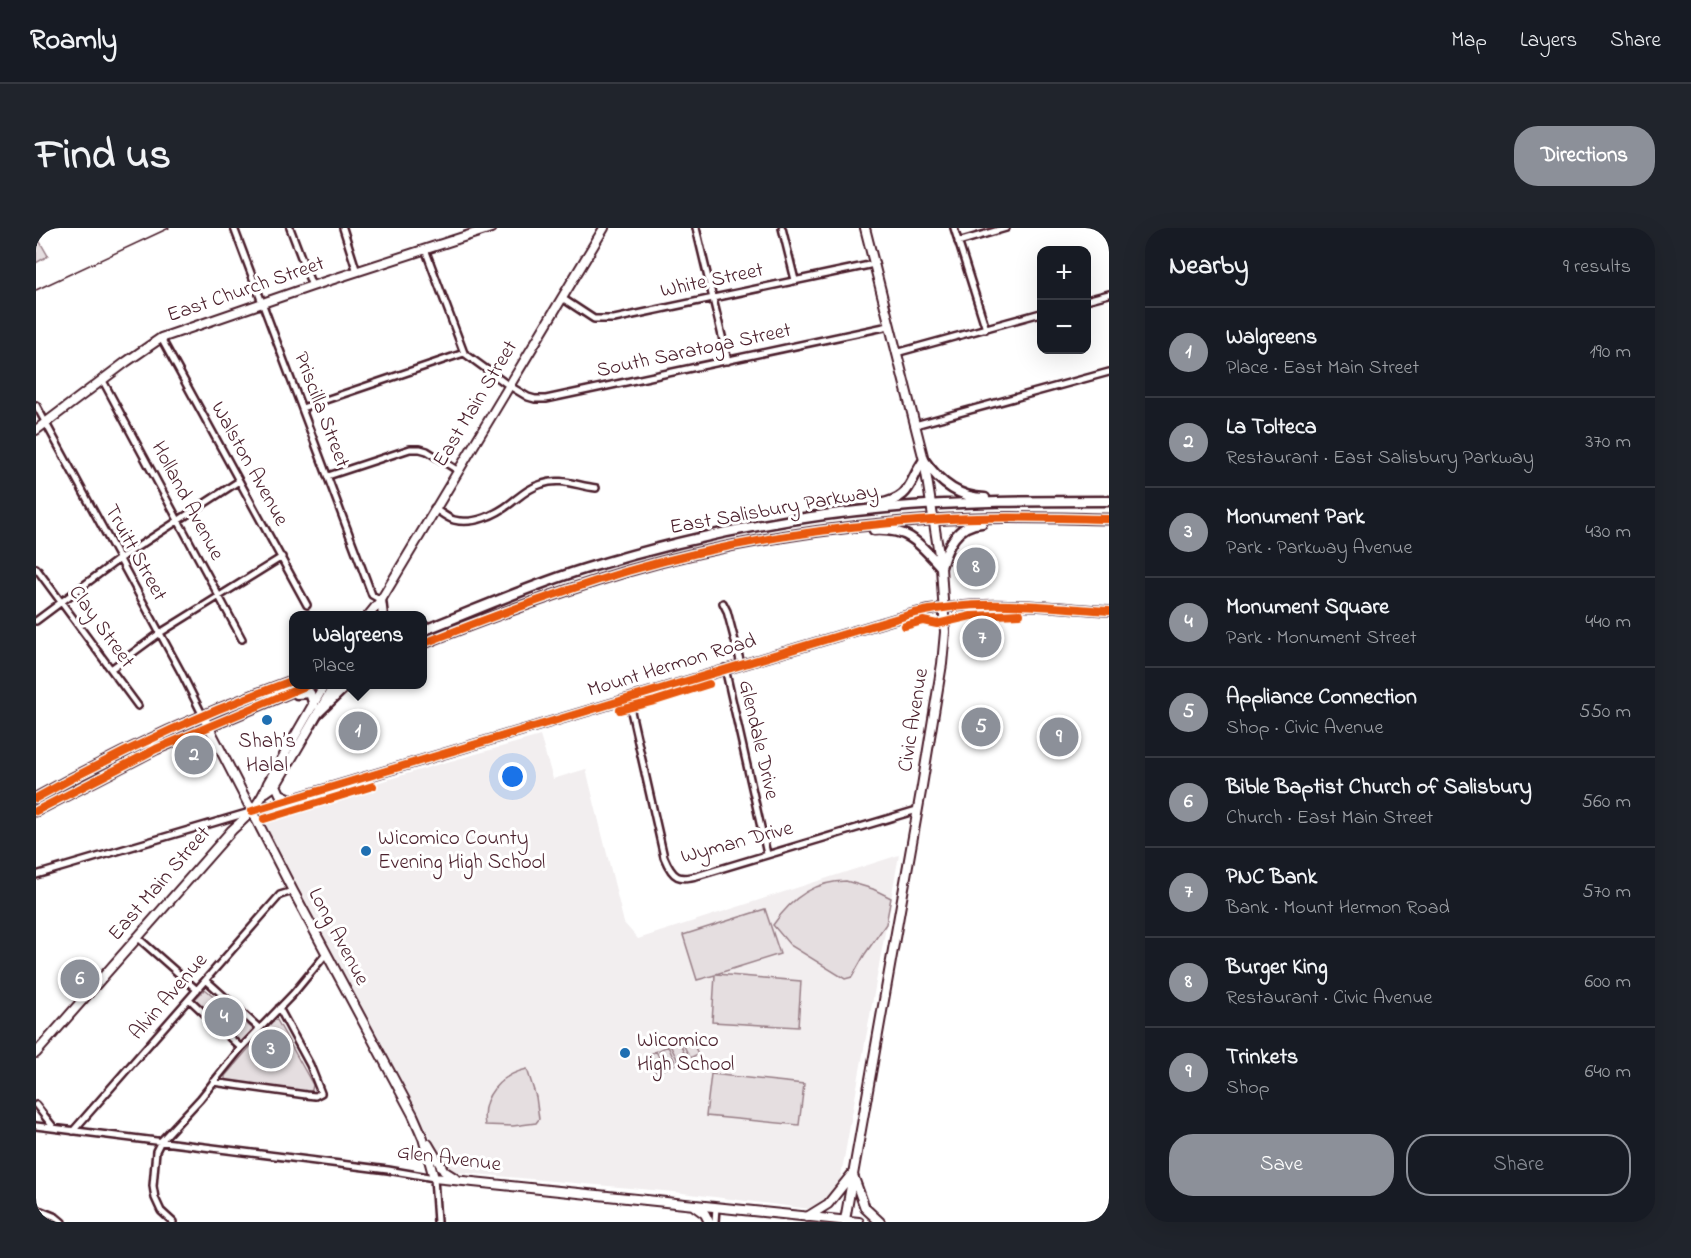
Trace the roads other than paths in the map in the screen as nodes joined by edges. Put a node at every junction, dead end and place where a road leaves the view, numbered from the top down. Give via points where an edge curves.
1 (234, 228) edge
2 (290, 228) edge
3 (343, 228) edge
4 (491, 228) edge
5 (604, 228) edge
6 (696, 228) edge
7 (782, 228) edge
8 (865, 228) edge
9 (954, 228) edge
10 (1006, 228) edge
11 (958, 242) junction
12 (425, 249) junction
13 (874, 264) junction
14 (357, 272) junction
15 (795, 280) junction
16 (312, 286) junction
17 (1109, 294) edge
18 (562, 298) junction
19 (713, 298) junction
20 (1091, 299) edge
21 (263, 303) junction
22 (1037, 314) edge
23 (889, 327) junction
24 (986, 328) junction
25 (161, 338) junction
26 (464, 353) junction
27 (896, 353) junction
28 (728, 361) junction
29 (1109, 372) edge
30 (102, 379) junction
31 (508, 386) junction
32 (36, 405) edge
33 (302, 408) junction
34 (46, 423) junction
35 (915, 425) junction
36 (36, 430) edge
37 (924, 460) junction
38 (458, 470) junction
39 (328, 476) junction
40 (239, 481) junction
41 (596, 488) dead end
42 (1080, 501) junction
43 (1109, 501) edge
44 (932, 505) junction
45 (434, 508) junction
46 (832, 514) junction
47 (1059, 518) junction
48 (1109, 519) edge
49 (178, 520) junction
50 (932, 520) junction
51 (799, 535) junction
52 (282, 557) junction
53 (119, 559) junction
54 (941, 567) junction
55 (36, 568) edge
56 (218, 596) junction
57 (381, 600) junction
58 (62, 601) junction
59 (723, 603) dead end
60 (307, 606) dead end
61 (945, 606) junction
62 (371, 611) edge
63 (378, 611) edge
64 (382, 611) edge
65 (1109, 611) edge
66 (459, 617) junction
67 (36, 621) edge
68 (427, 624) edge
69 (427, 629) edge
70 (160, 633) junction
71 (242, 639) dead end
72 (427, 642) edge
73 (741, 664) junction
74 (725, 668) junction
75 (111, 669) junction
76 (289, 681) edge
77 (298, 689) edge
78 (323, 689) edge
79 (331, 689) edge
80 (342, 689) edge
81 (628, 698) junction
82 (271, 700) junction
83 (138, 706) dead end
84 (316, 709) junction
85 (203, 716) junction
86 (208, 726) junction
87 (276, 785) junction
88 (265, 793) junction
89 (36, 798) edge
90 (292, 800) junction
91 (36, 810) edge
92 (917, 810) junction
93 (252, 812) junction
94 (767, 854) junction
95 (36, 875) edge
96 (293, 891) junction
97 (137, 937) junction
98 (326, 954) junction
99 (206, 980) junction
100 (197, 990) junction
101 (189, 999) junction
102 (279, 1008) junction
103 (259, 1028) junction
104 (241, 1048) junction
105 (36, 1053) edge
106 (213, 1082) junction
107 (36, 1105) edge
108 (36, 1126) edge
109 (54, 1128) junction
110 (73, 1131) junction
111 (423, 1138) junction
112 (161, 1141) junction
113 (853, 1173) junction
114 (434, 1178) junction
115 (460, 1180) junction
116 (690, 1204) junction
117 (716, 1207) junction
118 (36, 1209) edge
119 (806, 1217) junction
120 (845, 1220) junction
121 (62, 1222) edge
122 (173, 1222) edge
123 (437, 1222) edge
124 (709, 1222) edge
125 (715, 1222) edge
126 (859, 1222) edge
127 (880, 1222) edge

1 - 21 street, Priscilla Street
2 - 16 street
3 - 14 street
4 - 12 street, East Church Street
5 - 18 street, East Main Street
6 - 19 street
7 - 15 street
8 - 13 street, Civic Avenue
9 - 11 street
10 - 11 street
11 - 24 street
12 - 14 street, East Church Street
12 - 26 street
13 - 15 street, White Street
13 - 23 street, Civic Avenue
14 - 16 street, East Church Street
15 - 19 street, White Street
16 - 21 street, East Church Street
17 - 20 street
18 - 19 street, White Street via 602,320
18 - 31 street, East Main Street
19 - 28 street
21 - 25 street, East Church Street
21 - 33 street, Priscilla Street
22 - 24 street
23 - 27 street, Civic Avenue
23 - 28 street, South Saratoga Street
24 - 27 street
25 - 30 street, East Church Street
25 - 40 street, Walston Avenue
26 - 31 street, South Saratoga Street
26 - 33 street
27 - 35 street, Civic Avenue
28 - 31 street, South Saratoga Street via 546,399 528,397
29 - 35 street
30 - 34 street, East Church Street
30 - 49 street, Holland Avenue
31 - 38 street, East Main Street
32 - 34 street, Truitt Street
33 - 39 street, Priscilla Street
34 - 36 street, East Church Street
34 - 53 street, Truitt Street
35 - 37 street, Civic Avenue
37 - 42 main road via 946,486 976,498
37 - 44 street, Civic Avenue
37 - 46 main road via 909,489 892,501 850,507
38 - 39 street via 420,449 410,449
38 - 45 street, East Main Street
39 - 57 street, Priscilla Street via 372,595
40 - 49 street
40 - 52 street, Walston Avenue
41 - 45 street via 562,481 543,483 498,512 466,521 453,520
42 - 43 main road, East Salisbury Parkway
42 - 44 main road, East Salisbury Parkway
44 - 46 main road, East Salisbury Parkway
44 - 50 street, Civic Avenue
45 - 57 street, East Main Street
46 - 66 main road, East Salisbury Parkway via 715,534 622,558 555,578
47 - 48 main road, East Salisbury Parkway
47 - 50 main road, East Salisbury Parkway
47 - 54 main road via 970,525 954,537
49 - 53 street
49 - 56 street, Holland Avenue
50 - 51 main road, East Salisbury Parkway
50 - 54 street, Civic Avenue
51 - 54 main road via 818,538 891,530 920,543
51 - 72 main road, East Salisbury Parkway via 630,571
52 - 56 street
52 - 60 street, Walston Avenue
53 - 58 street
53 - 70 street, Truitt Street
54 - 61 street, Civic Avenue
55 - 58 street, Clay Street
56 - 70 street
56 - 71 street, Holland Avenue
57 - 62 street, East Main Street
57 - 63 street, East Main Street
57 - 64 main road
58 - 67 street
58 - 75 street, Clay Street
59 - 73 street
61 - 65 street, Mount Hermon Road via 994,604
61 - 73 street, Mount Hermon Road
61 - 92 street, Civic Avenue via 942,664
66 - 68 main road
66 - 69 main road, East Salisbury Parkway
70 - 75 street
70 - 85 street, Truitt Street
73 - 74 street, Mount Hermon Road
74 - 81 street, Mount Hermon Road
74 - 94 street, Glendale Drive
75 - 83 street, Clay Street
76 - 85 main road
77 - 82 main road
78 - 84 street, East Main Street
79 - 84 street, East Main Street
80 - 84 main road
81 - 90 street, Mount Hermon Road
81 - 94 street, Wyman Drive via 664,857 673,875 690,878
82 - 84 main road via 307,692
82 - 86 main road
84 - 87 street, East Main Street
84 - 88 street, East Main Street
85 - 86 street, Long Avenue
85 - 89 main road
86 - 91 main road
86 - 93 street, Long Avenue
87 - 88 street, East Main Street
87 - 90 street via 280,794
88 - 93 street, East Main Street
90 - 93 street, Mount Hermon Road
92 - 94 street, Wyman Drive
92 - 113 street, Civic Avenue
93 - 95 street
93 - 96 street, Long Avenue
93 - 97 street, East Main Street
96 - 98 street, Long Avenue
96 - 99 street, Alvin Avenue via 280,895
97 - 100 street
97 - 105 street, East Main Street
98 - 102 street
98 - 111 street, Long Avenue
99 - 100 street, Alvin Avenue
99 - 103 street
100 - 101 street, Alvin Avenue
101 - 104 street
101 - 110 street, Alvin Avenue
102 - 103 street
102 - 106 street via 321,1093 315,1096
103 - 104 street
104 - 106 street
106 - 112 street
107 - 109 street
108 - 109 street, Glen Avenue
109 - 110 street, Glen Avenue
110 - 112 street, Glen Avenue
111 - 114 street, Long Avenue
111 - 115 street via 444,1171
112 - 114 street, Glen Avenue
112 - 122 street via 156,1150 153,1186 161,1210
113 - 119 street via 828,1204
113 - 120 street, Civic Avenue
113 - 127 street via 865,1208
114 - 115 street, Glen Avenue
114 - 123 street
115 - 116 street, Glen Avenue
116 - 117 street, Glen Avenue
116 - 124 street via 700,1209
117 - 119 street, Glen Avenue
117 - 125 street
118 - 121 street
119 - 120 street, Glen Avenue
120 - 126 street, Glen Avenue

